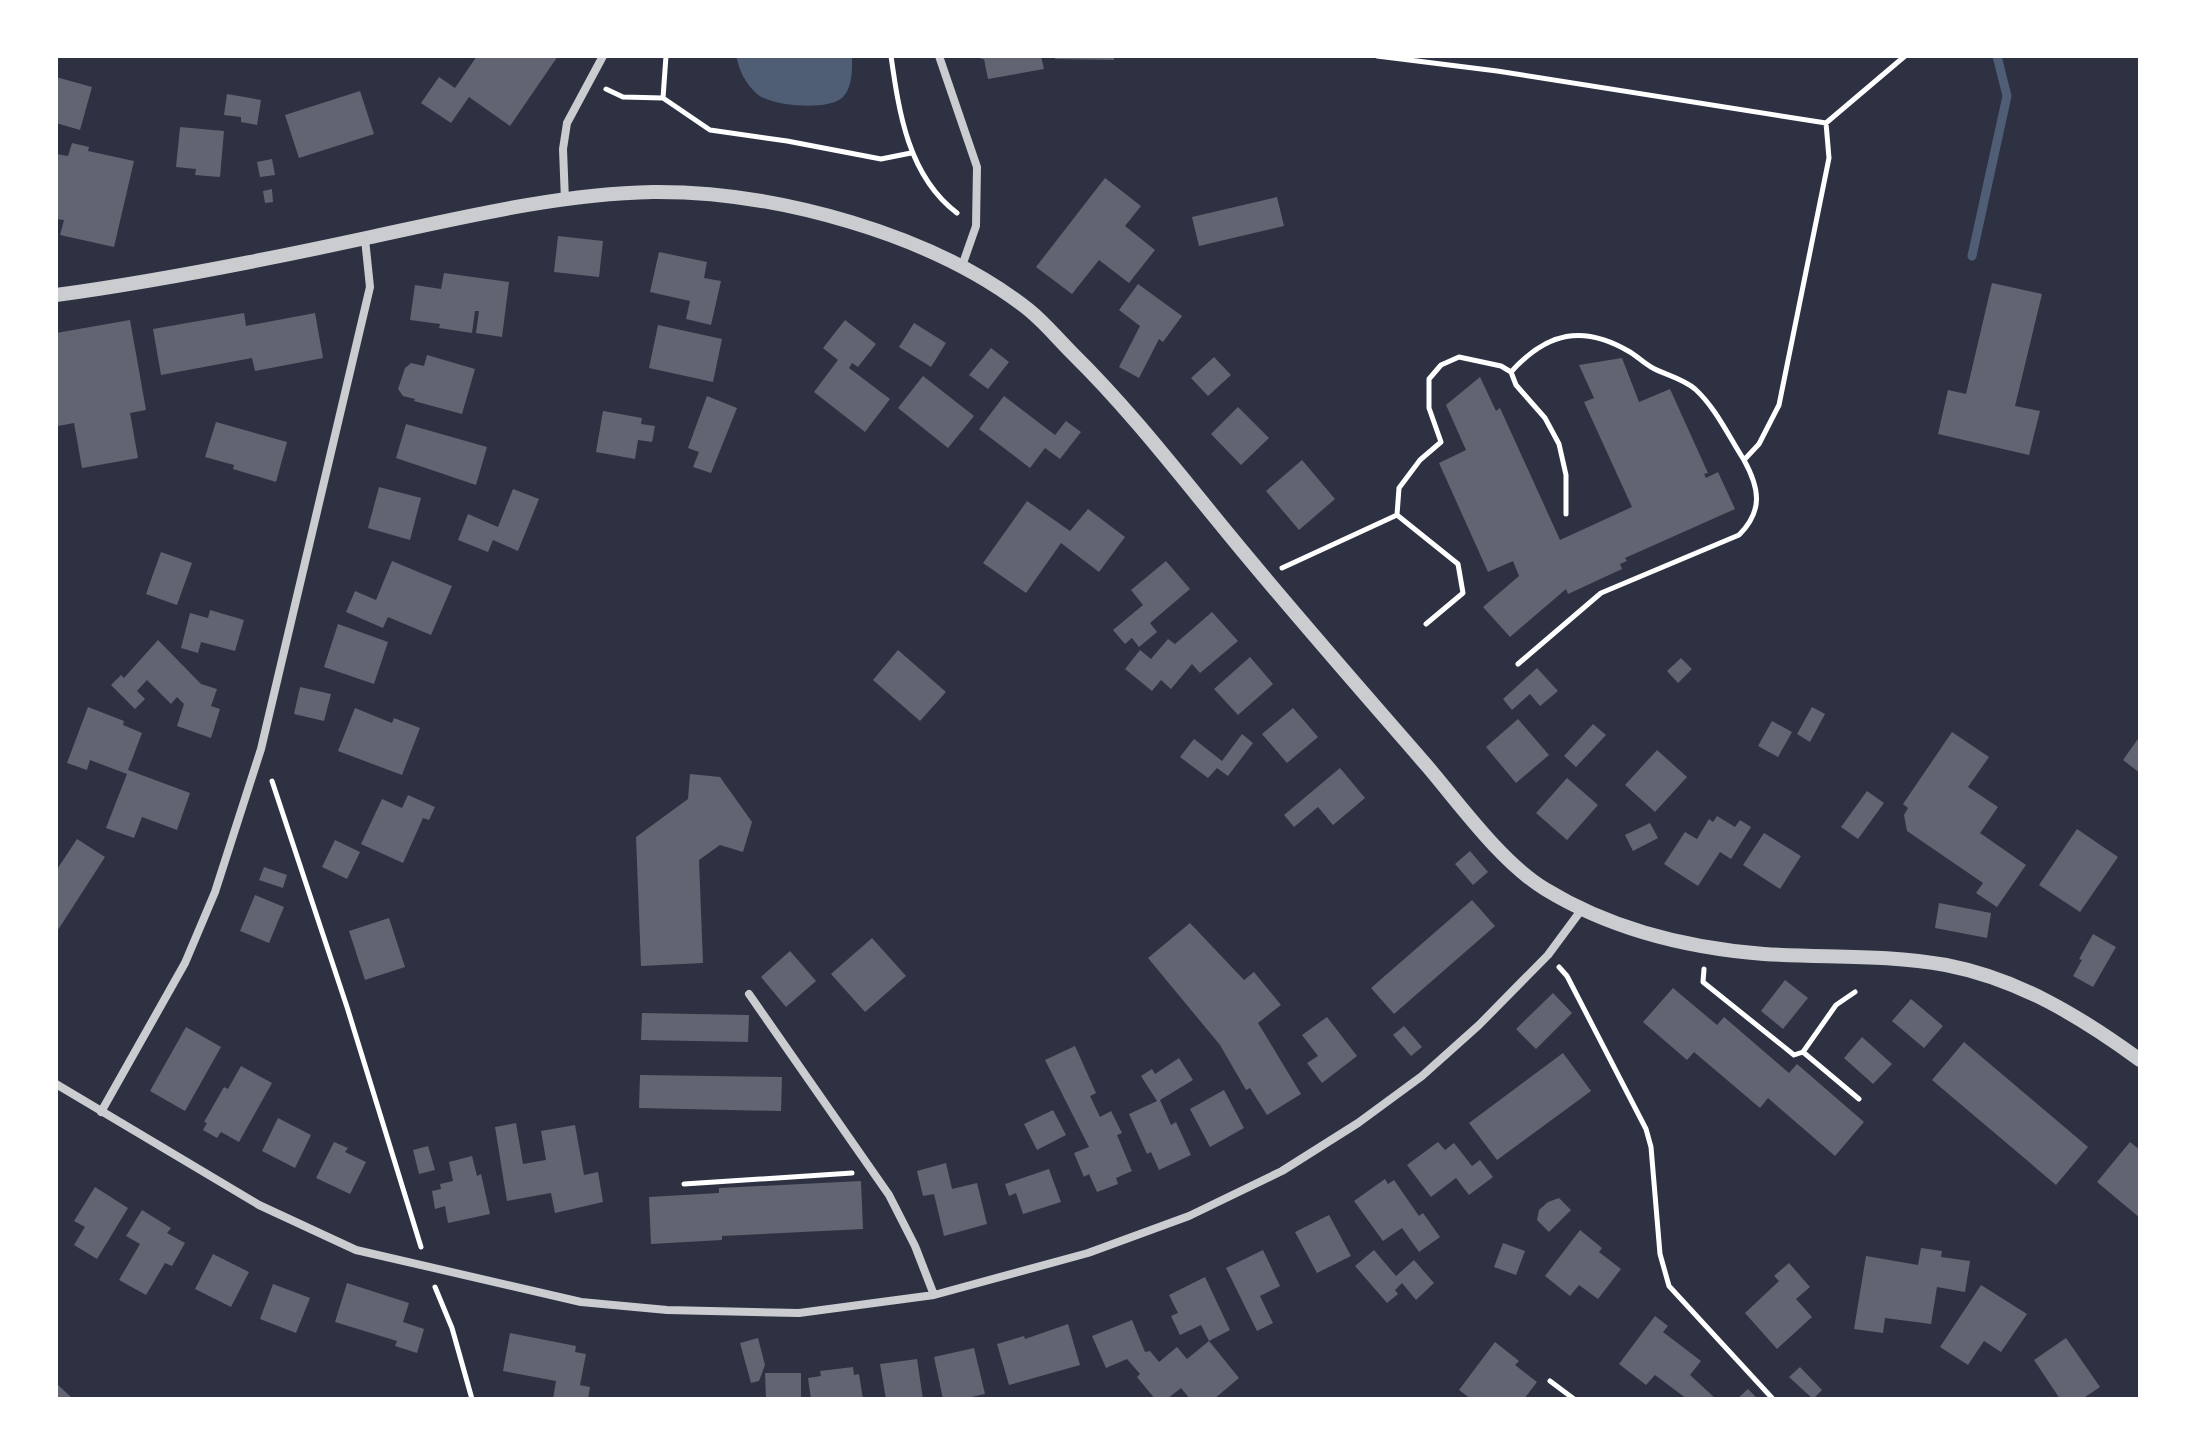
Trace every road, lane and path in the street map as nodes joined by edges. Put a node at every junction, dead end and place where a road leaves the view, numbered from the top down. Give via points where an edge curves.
1 (603, 56) edge
2 (666, 56) edge
3 (891, 56) edge
4 (939, 56) edge
5 (1377, 56) edge
6 (1905, 56) edge
7 (590, 81) junction
8 (663, 98) junction
9 (1826, 123) junction
10 (911, 153) junction
11 (565, 201) junction
12 (976, 226) junction
13 (365, 239) junction
14 (962, 266) junction
15 (56, 295) edge
16 (1511, 372) junction
17 (1744, 460) junction
18 (1566, 514) dead end
19 (1397, 515) junction
20 (1264, 577) junction
21 (1426, 624) dead end
22 (1518, 664) dead end
23 (261, 749) junction
24 (1582, 909) junction
25 (1704, 948) junction
26 (1548, 955) junction
27 (1855, 992) dead end
28 (749, 994) dead end
29 (1803, 1052) junction
30 (2140, 1060) edge
31 (56, 1084) edge
32 (1859, 1099) dead end
33 (101, 1112) junction
34 (873, 1172) junction
35 (684, 1184) dead end
36 (426, 1265) junction
37 (934, 1295) junction
38 (1550, 1381) dead end
39 (472, 1399) edge
40 (1574, 1399) edge
41 (1773, 1399) edge

1 - 7 street
2 - 8 path
3 - 10 path
4 - 12 street via 977,167
5 - 9 path
6 - 9 path
7 - 8 path via 623,97
7 - 11 street via 567,123
8 - 10 path via 710,130 881,159
9 - 17 path via 1829,158 1779,405 1759,444
10 - 12 path via 929,183
11 - 13 street via 463,216
11 - 14 street via 657,192 789,206 880,231
12 - 14 street
13 - 15 street
13 - 23 street via 370,287
14 - 20 street via 1030,311 1113,394
16 - 17 path via 1529,352 1562,336 1591,335 1694,389
16 - 18 path via 1559,444
16 - 19 path via 1459,357 1441,365 1429,379 1429,408 1441,442 1399,488
17 - 22 path via 1758,500 1752,522 1739,535 1601,593
19 - 20 path
19 - 21 path via 1458,564 1463,593
20 - 24 street via 1491,841 1538,885
23 - 33 street via 215,892 185,963
23 - 36 path
24 - 25 street via 1647,935
24 - 26 street
25 - 29 path via 1703,982 1794,1055
25 - 30 street via 1948,965 2007,982 2061,1007
26 - 37 street via 1422,1076 1282,1171 1189,1216 1088,1253
26 - 41 path via 1567,976 1646,1129 1660,1254 1669,1286
27 - 29 path via 1836,1005
28 - 34 street
29 - 32 path
31 - 33 street
33 - 36 street via 259,1205 356,1250
34 - 35 path
34 - 37 street via 915,1246
36 - 37 street via 581,1302 667,1310 799,1313
36 - 39 path via 452,1328
38 - 40 path

